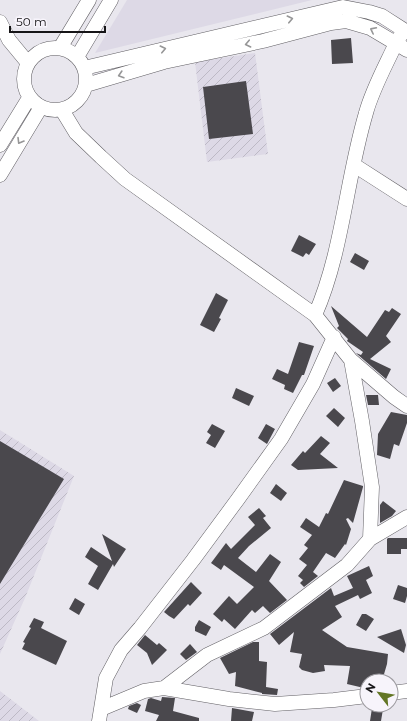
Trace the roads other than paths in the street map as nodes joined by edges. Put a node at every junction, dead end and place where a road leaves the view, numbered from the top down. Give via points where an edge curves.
1 (89, 0) edge
2 (111, 0) edge
3 (359, 0) edge
4 (343, 7) junction
5 (0, 22) edge
6 (406, 29) edge
7 (4, 39) edge
8 (402, 46) edge
9 (60, 48) junction
10 (81, 62) junction
11 (28, 63) junction
12 (86, 85) junction
13 (29, 98) junction
14 (41, 107) junction
15 (62, 110) junction
16 (0, 145) edge
17 (354, 165) junction
18 (0, 175) edge
19 (407, 199) edge
20 (315, 315) junction
21 (334, 337) junction
22 (351, 360) junction
23 (407, 406) edge
24 (407, 517) edge
25 (370, 539) junction
26 (164, 688) junction
27 (359, 697) edge
28 (100, 715) edge

1 - 9 street
2 - 10 street
3 - 4 street
4 - 6 street via 382,16
10 -> 4 street
5 - 7 street
6 - 8 street
7 - 11 street
8 -> 12 street via 370,28 346,21 164,62
8 - 17 street via 366,112
9 - 10 street via 69,51
9 - 11 street via 42,51
10 - 12 street via 87,76
11 - 13 street via 24,81
12 - 15 street via 78,101
13 - 14 street
13 - 16 street
14 - 15 street via 51,111
14 -> 18 street
15 - 20 street via 76,133 125,179
17 - 19 street
17 - 20 street via 333,264
20 - 21 street
21 - 22 street
21 - 28 street via 313,384 281,439 193,560 121,650 106,678
22 - 23 street via 394,398
22 - 25 street via 372,488
24 - 25 street
25 - 26 street via 347,565 264,628 207,655
26 - 27 street via 275,704
26 - 28 street via 144,691

